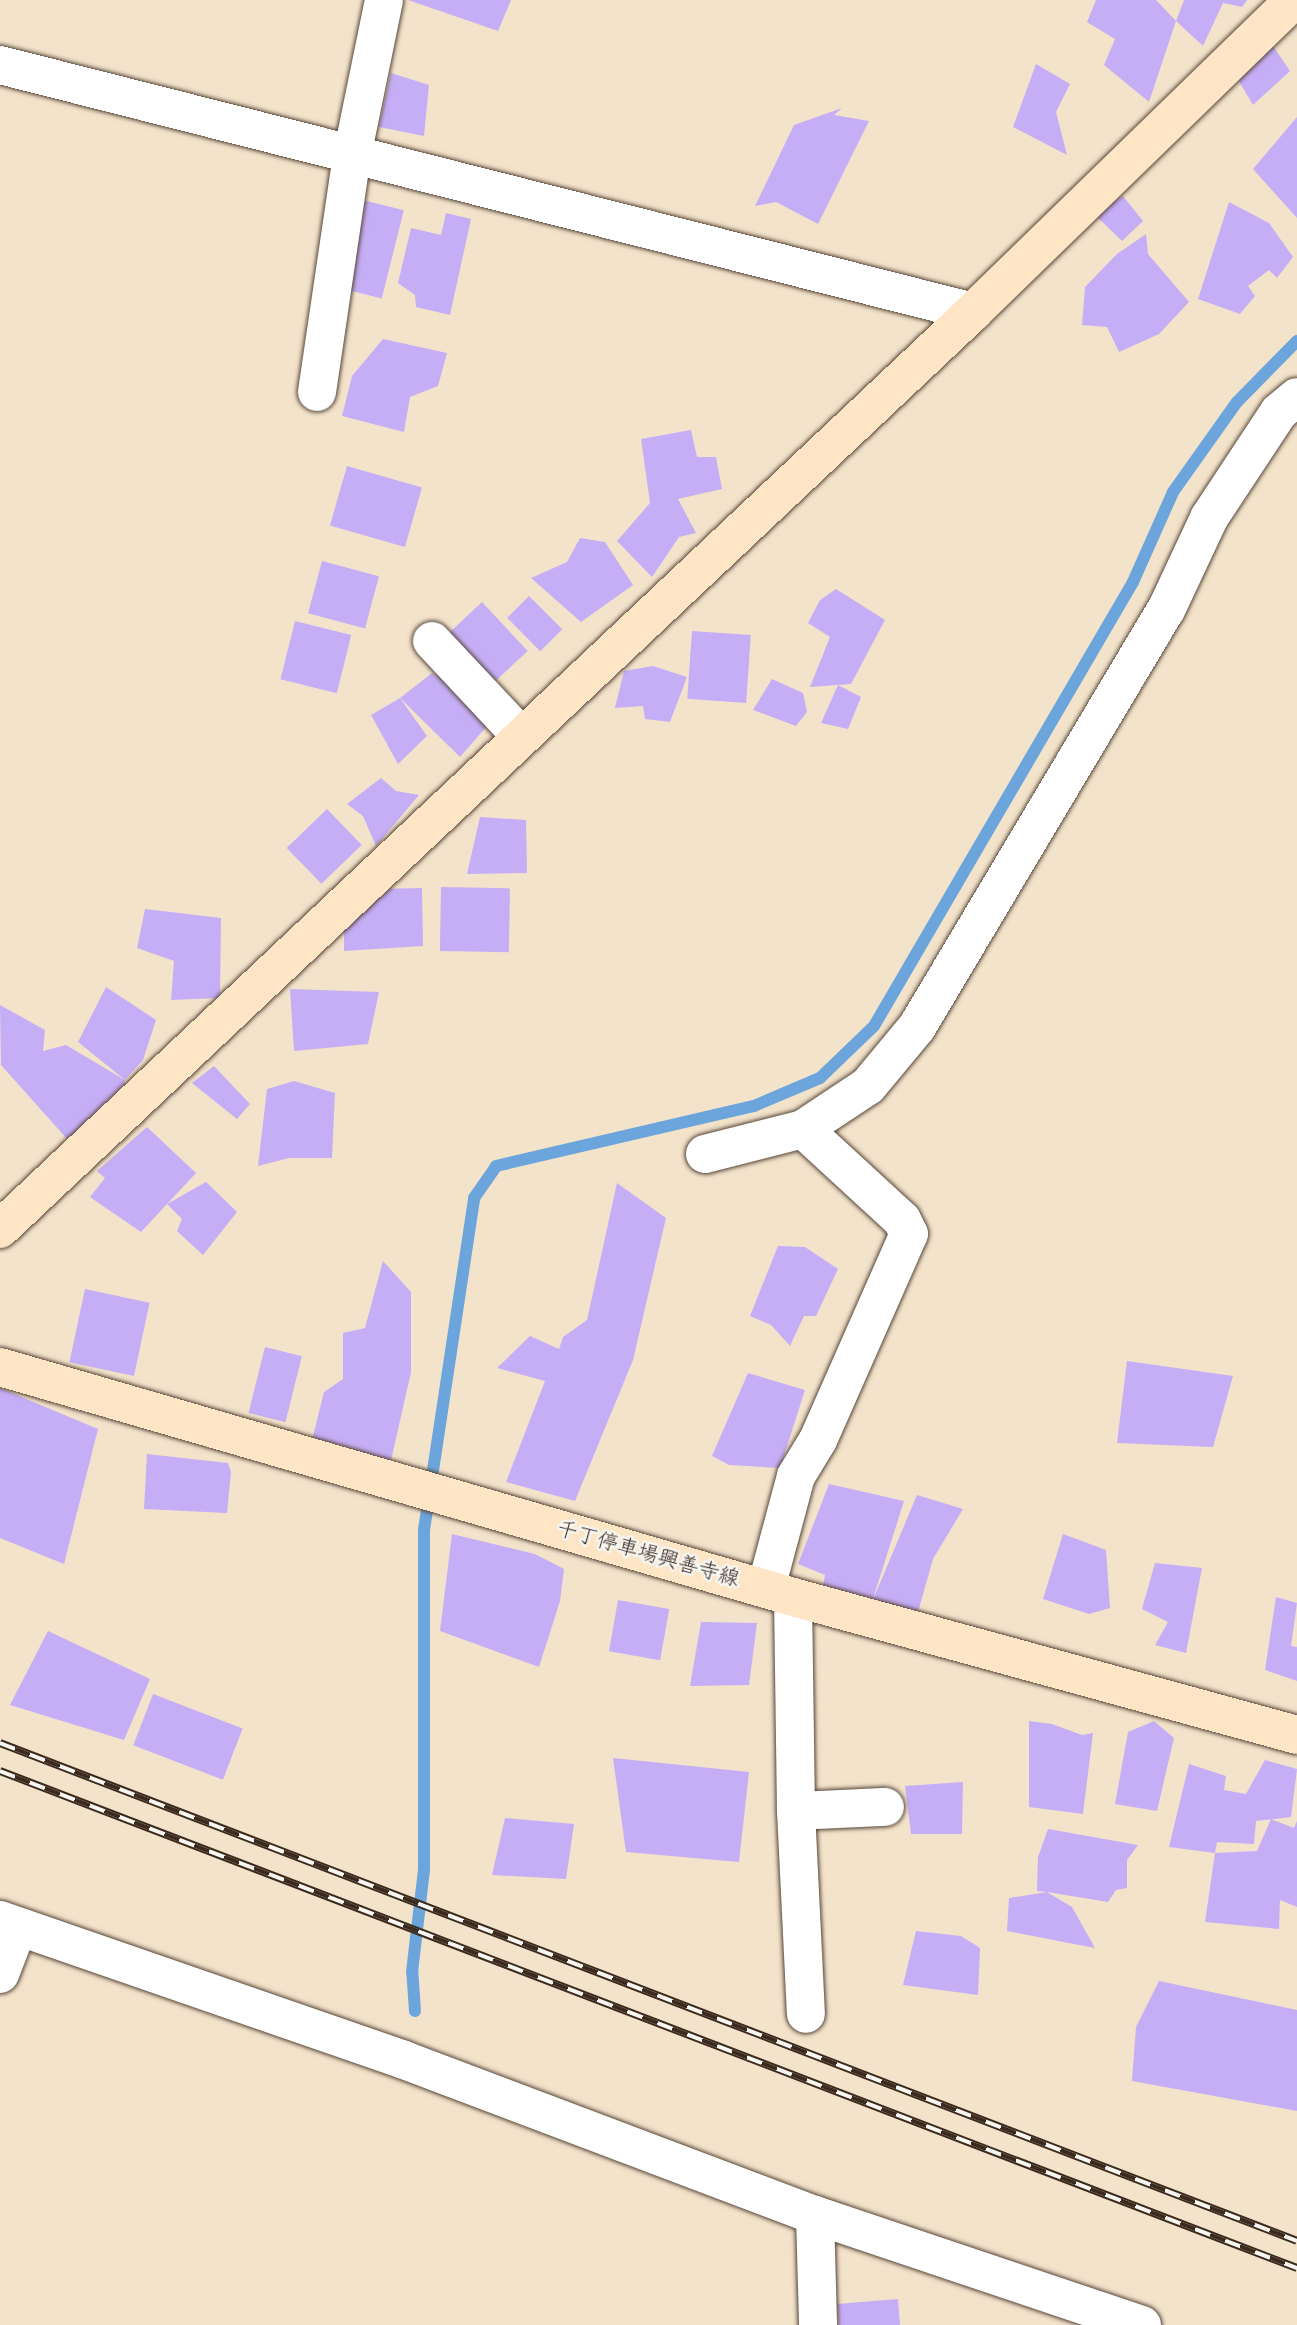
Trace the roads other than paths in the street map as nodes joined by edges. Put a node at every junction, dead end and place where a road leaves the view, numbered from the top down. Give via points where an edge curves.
1 (384, 0) edge
2 (1294, 0) edge
3 (0, 65) edge
4 (352, 156) junction
5 (973, 312) junction
6 (317, 393) dead end
7 (1297, 397) edge
8 (432, 641) dead end
9 (520, 736) junction
10 (803, 1129) junction
11 (705, 1154) dead end
12 (0, 1229) edge
13 (0, 1367) edge
14 (779, 1592) junction
15 (1297, 1735) edge
16 (885, 1807) dead end
17 (796, 1811) junction
18 (9, 1923) edge
19 (0, 1974) edge
20 (806, 2014) dead end
21 (815, 2215) junction
22 (818, 2325) edge
23 (1142, 2325) edge

1 - 4 street
2 - 5 street
3 - 4 street
4 - 5 street
4 - 6 street
5 - 9 street
7 - 10 street via 1279,412 1209,518 1166,610 917,1027 868,1086
8 - 9 street
9 - 12 street
10 - 11 street
10 - 14 street via 902,1220 909,1234 818,1440 796,1476
13 - 14 street, 千丁停車場興善寺線
14 - 15 street, 千丁停車場興善寺線
14 - 17 street
16 - 17 street
17 - 20 street
18 - 19 street
18 - 21 street via 404,2060
21 - 22 street
21 - 23 street

